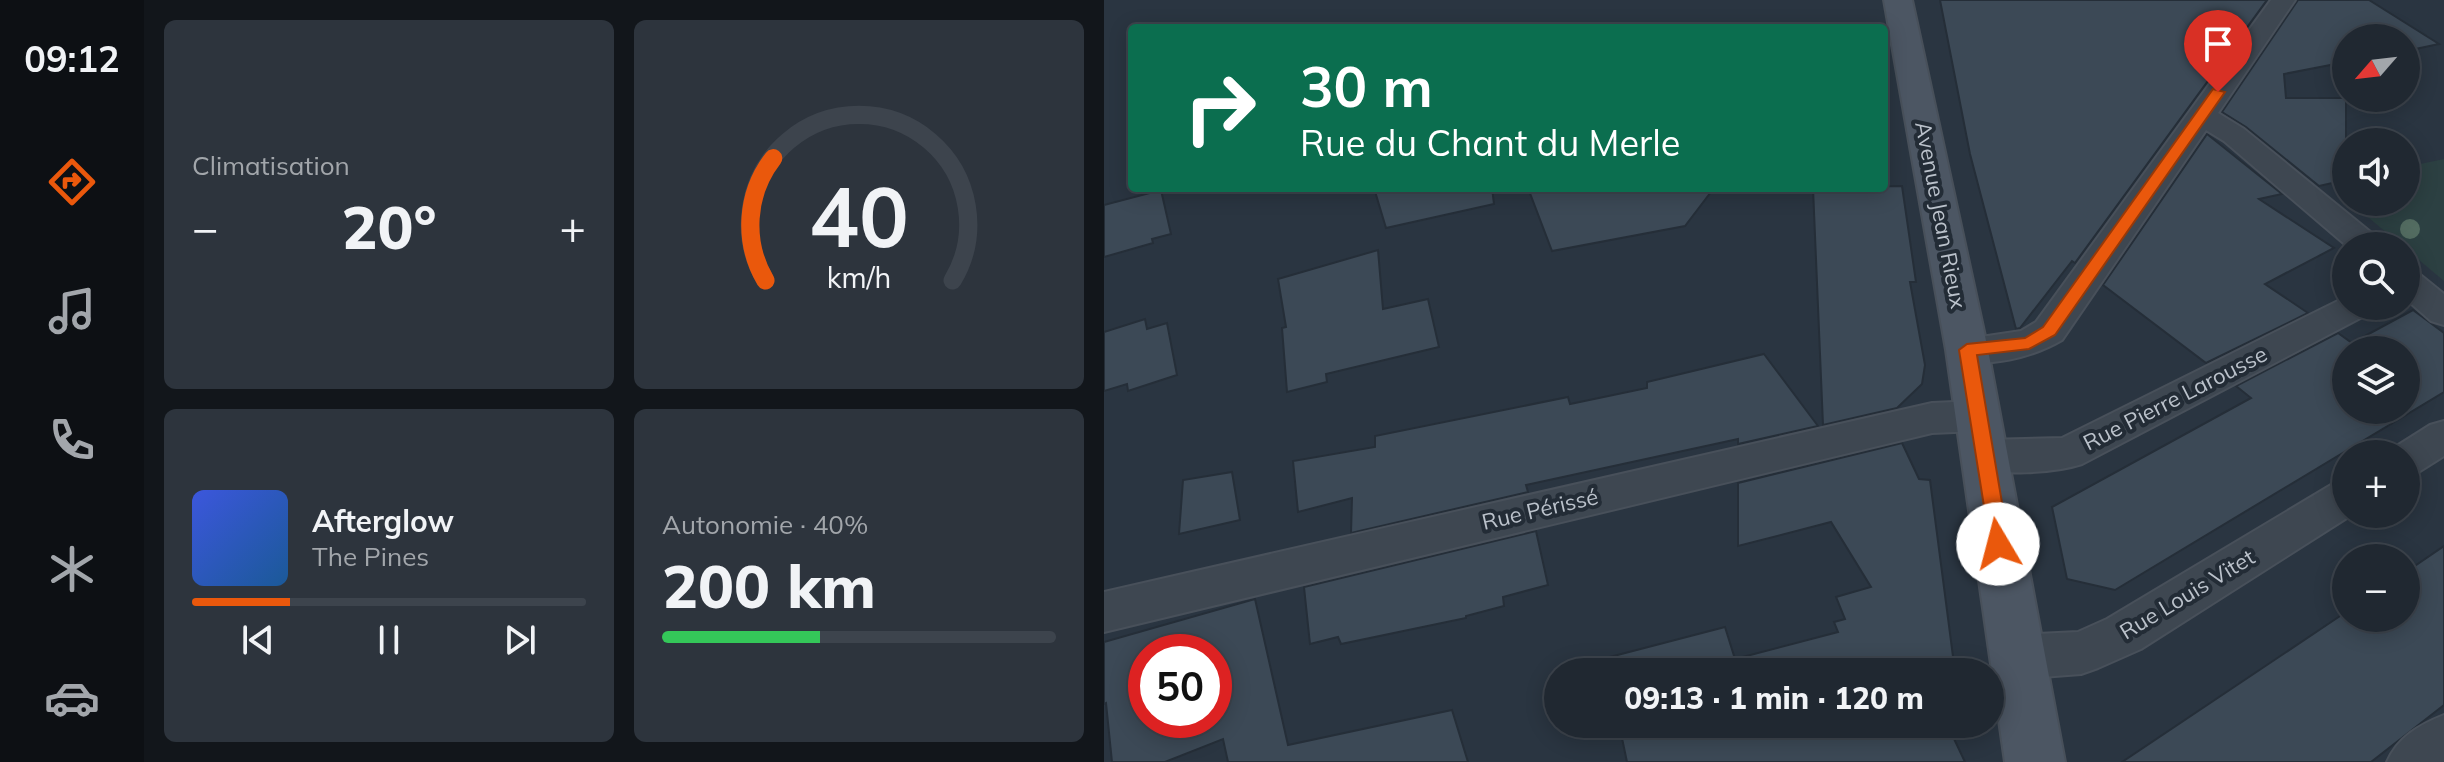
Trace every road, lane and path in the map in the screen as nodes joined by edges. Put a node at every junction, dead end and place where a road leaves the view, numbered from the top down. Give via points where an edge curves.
1 (1898, 0) edge
2 (2283, 0) edge
3 (2202, 115) junction
4 (2350, 232) edge
5 (2420, 293) edge
6 (2444, 313) edge
7 (2332, 318) edge
8 (1967, 350) junction
9 (1981, 436) junction
10 (2444, 436) edge
11 (2420, 451) edge
12 (2332, 506) edge
13 (1104, 612) edge
14 (2016, 657) junction
15 (2444, 739) edge
16 (2035, 762) edge
17 (2413, 762) edge

1 - 8 main road, Avenue Jean Rieux
2 - 3 street
3 - 4 street via 2234,135
3 - 8 street via 2049,331 2029,343
5 - 6 street
7 - 9 street, Rue Pierre Larousse via 2068,453
8 - 9 main road, Avenue Jean Rieux
9 - 13 street, Rue Périssé via 1932,418
9 - 14 main road, Avenue Jean Rieux
10 - 11 street
12 - 14 street, Rue Louis Vitet via 2124,634 2081,653
14 - 16 main road, Avenue Jean Rieux
15 - 17 street

